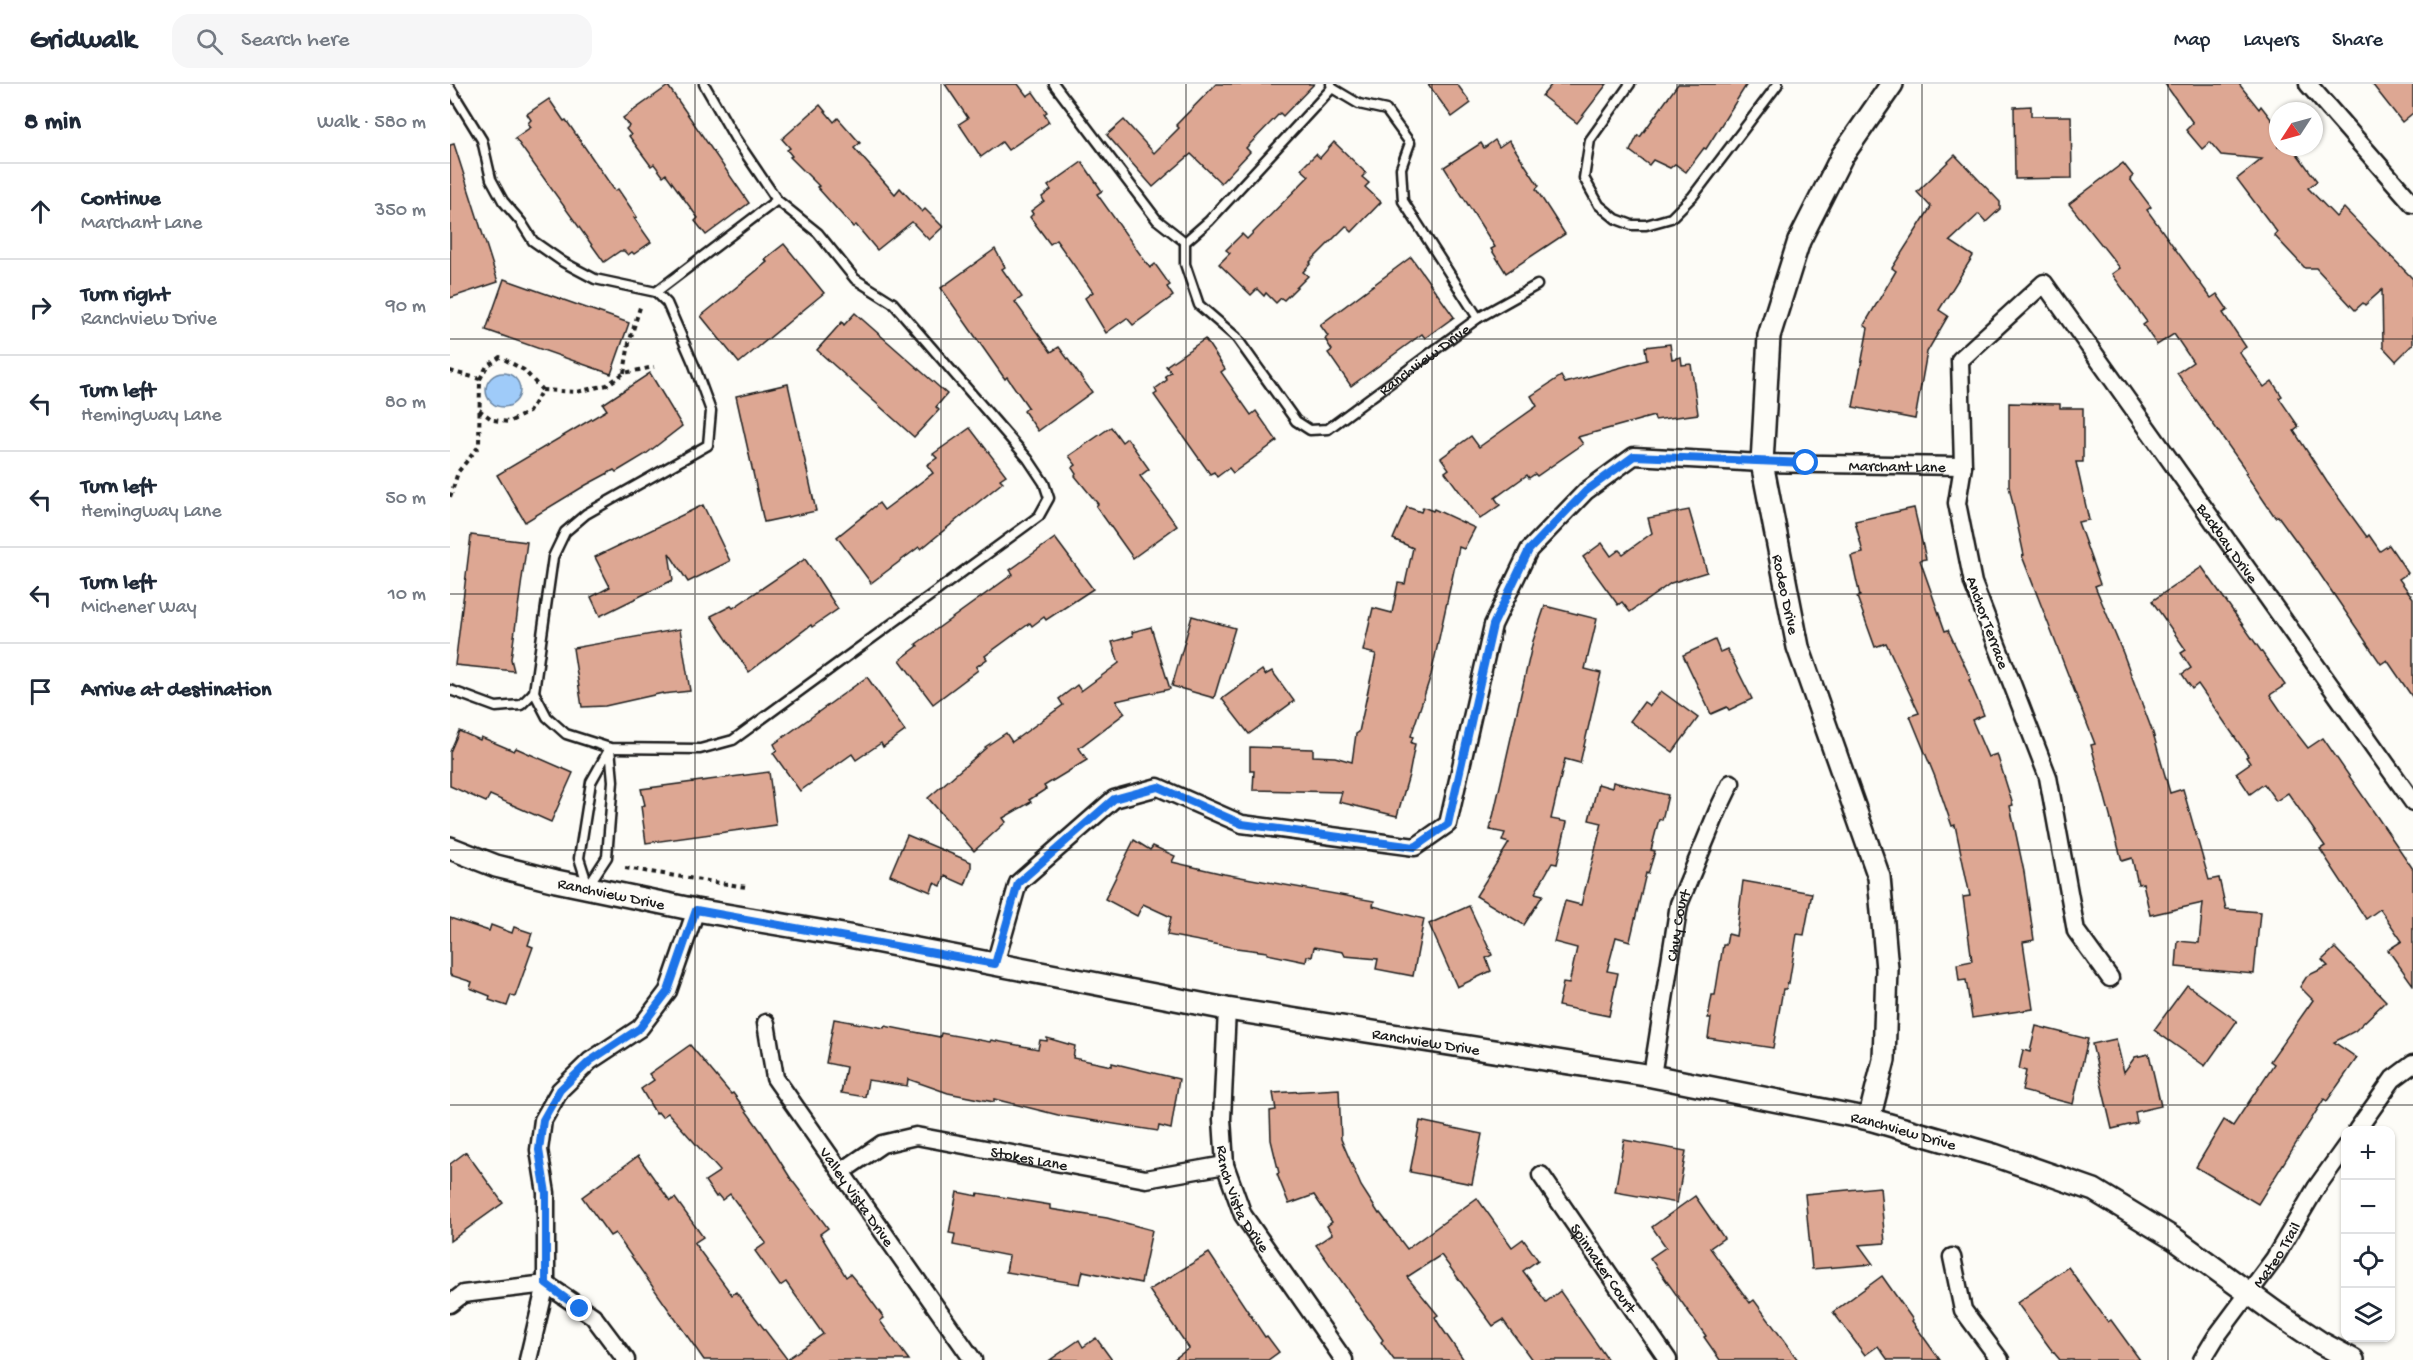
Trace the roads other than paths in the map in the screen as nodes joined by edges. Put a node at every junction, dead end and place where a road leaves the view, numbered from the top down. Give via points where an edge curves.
1 (704, 84) edge
2 (1054, 84) edge
3 (1630, 84) edge
4 (1778, 84) edge
5 (1892, 84) edge
6 (2307, 84) edge
7 (1332, 86) edge
8 (450, 88) edge
9 (777, 200) junction
10 (2413, 204) edge
11 (1185, 242) junction
12 (2044, 283) joint
13 (1537, 285) dead end
14 (656, 291) junction
15 (1478, 318) junction
16 (1762, 463) junction
17 (1963, 466) junction
18 (450, 690) edge
19 (534, 692) junction
20 (610, 748) junction
21 (1731, 783) dead end
22 (2413, 802) edge
23 (450, 848) edge
24 (588, 886) junction
25 (696, 910) junction
26 (995, 964) junction
27 (2110, 978) dead end
28 (1227, 1009) junction
29 (766, 1023) dead end
30 (2413, 1064) edge
31 (1652, 1076) junction
32 (1869, 1119) junction
33 (2360, 1126) edge
34 (2341, 1153) edge
35 (1225, 1165) junction
36 (841, 1172) junction
37 (1541, 1175) dead end
38 (1952, 1257) dead end
39 (546, 1284) junction
40 (2249, 1293) junction
41 (450, 1304) edge
42 (528, 1360) edge
43 (626, 1360) edge
44 (974, 1360) edge
45 (1344, 1360) edge
46 (1668, 1360) edge
47 (2000, 1360) edge
48 (2202, 1360) edge
49 (2353, 1360) edge

1 - 9 lane
2 - 11 lane via 1156,220
3 - 4 lane via 1590,140 1584,178 1599,205 1616,219 1646,225 1671,218 1693,196
5 - 16 street, Rodeo Drive via 1842,156 1799,241 1769,336
6 - 10 street
7 - 11 lane
7 - 15 lane via 1359,104 1386,110 1410,143 1401,168 1403,201
8 - 14 lane via 482,141 491,178 502,201 533,241 595,279
9 - 14 lane
9 - 20 lane via 818,233 855,279 893,303 1029,459 1049,498 1039,516 733,740 700,749
11 - 15 lane, Ranchview Drive via 1185,264 1200,306 1236,338 1296,421 1310,430 1328,429
12 - 17 street, Anchor Terrace via 1960,360
12 - 22 street, Backbay Drive
13 - 15 lane, Ranchview Drive
14 - 19 lane via 667,303 711,411 708,445 586,514 565,532 553,557
16 - 17 street, Marchant Lane
16 - 26 street, Marchant Lane via 1634,456 1586,491 1529,550 1493,625 1448,824 1415,847 1242,824 1158,787 1114,799 1018,883
16 - 32 street, Rodeo Drive via 1798,647 1879,877 1887,969 1884,1060
17 - 27 street, Anchor Terrace via 1957,503 1973,583 2048,777 2076,931
18 - 19 lane via 496,707 521,705
19 - 20 lane via 547,717 566,734
20 - 24 lane via 613,781 607,857
20 - 24 lane via 591,782 579,858
21 - 31 street, Chuy Court via 1679,904
23 - 24 street, Ranchview Drive via 496,866
24 - 25 street, Ranchview Drive
25 - 26 street, Ranchview Drive
25 - 39 street via 668,991 640,1028 590,1061 560,1090 543,1120 539,1150 546,1193
26 - 28 street, Ranchview Drive
28 - 31 street, Ranchview Drive
28 - 35 street, Ranch Vista Drive via 1222,1119
29 - 36 street, Valley Vista Drive via 775,1078
30 - 33 street via 2393,1078
31 - 32 street, Ranchview Drive
32 - 40 street, Ranchview Drive via 1994,1155 2094,1190 2176,1240
34 - 40 street, Mateo Trail
35 - 36 street, Stokes Lane via 1146,1179 916,1136 882,1144
35 - 45 street, Ranch Vista Drive via 1243,1215
36 - 44 street, Valley Vista Drive
37 - 46 street, Spinnaker Court
38 - 47 street via 1963,1310
39 - 41 street via 463,1294
39 - 42 street
39 - 43 street via 593,1316
40 - 48 street, Mateo Trail
40 - 49 street, Ranchview Drive via 2321,1343

